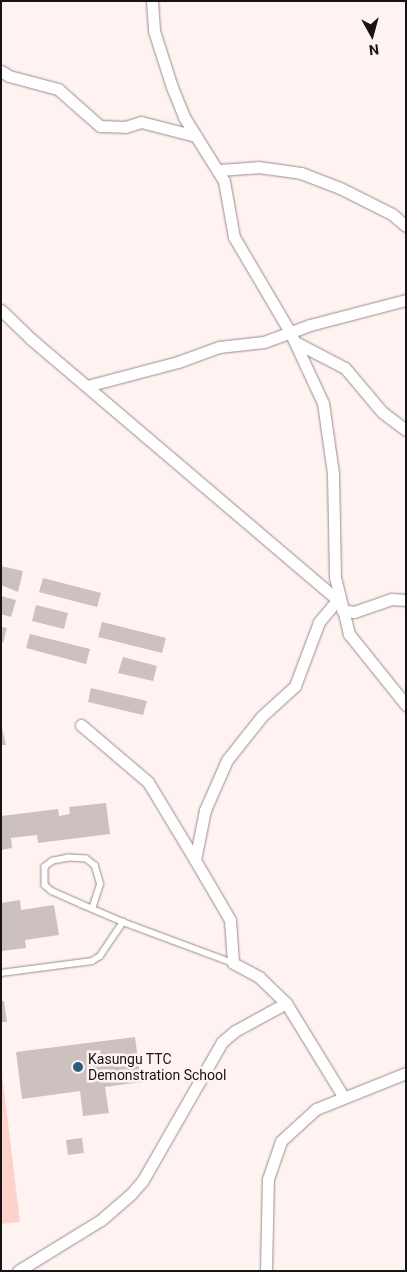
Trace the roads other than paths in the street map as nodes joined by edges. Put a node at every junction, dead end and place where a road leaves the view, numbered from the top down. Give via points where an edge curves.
1 (152, 1) edge
2 (1, 71) edge
3 (196, 136) junction
4 (219, 170) junction
5 (406, 226) edge
6 (406, 300) edge
7 (1, 310) edge
8 (292, 337) junction
9 (87, 386) junction
10 (406, 430) edge
11 (338, 599) junction
12 (406, 600) edge
13 (342, 610) junction
14 (406, 705) edge
15 (81, 725) dead end
16 (195, 860) junction
17 (92, 908) junction
18 (123, 922) junction
19 (234, 963) junction
20 (1, 973) edge
21 (286, 1003) junction
22 (405, 1076) edge
23 (343, 1096) junction
24 (18, 1271) edge
25 (266, 1271) edge

1 - 3 street via 154,31 172,87
2 - 3 street via 58,89 100,126 111,128 141,122
3 - 4 street
4 - 5 street via 258,167 301,173 392,214
4 - 8 street via 234,237 242,256
6 - 8 street
7 - 9 street
8 - 9 street via 219,347 178,362
8 - 10 street via 345,368 382,412
8 - 11 street via 315,382 329,428
9 - 11 street
11 - 13 street
11 - 16 street via 319,622 295,686 262,716 227,760 206,810
12 - 13 street via 391,599 354,612
13 - 14 street via 352,640
15 - 16 street via 148,782
16 - 19 street via 230,920
17 - 17 lane via 45,885 45,867 53,861 69,858 86,859 95,866 100,884
17 - 18 lane
18 - 19 lane
18 - 20 lane via 100,956 92,961
19 - 21 street via 259,978
21 - 23 street
21 - 24 street via 235,1031 222,1042 143,1180 131,1194 101,1220
22 - 23 street
23 - 25 street via 302,1119 282,1141 274,1156 266,1207

